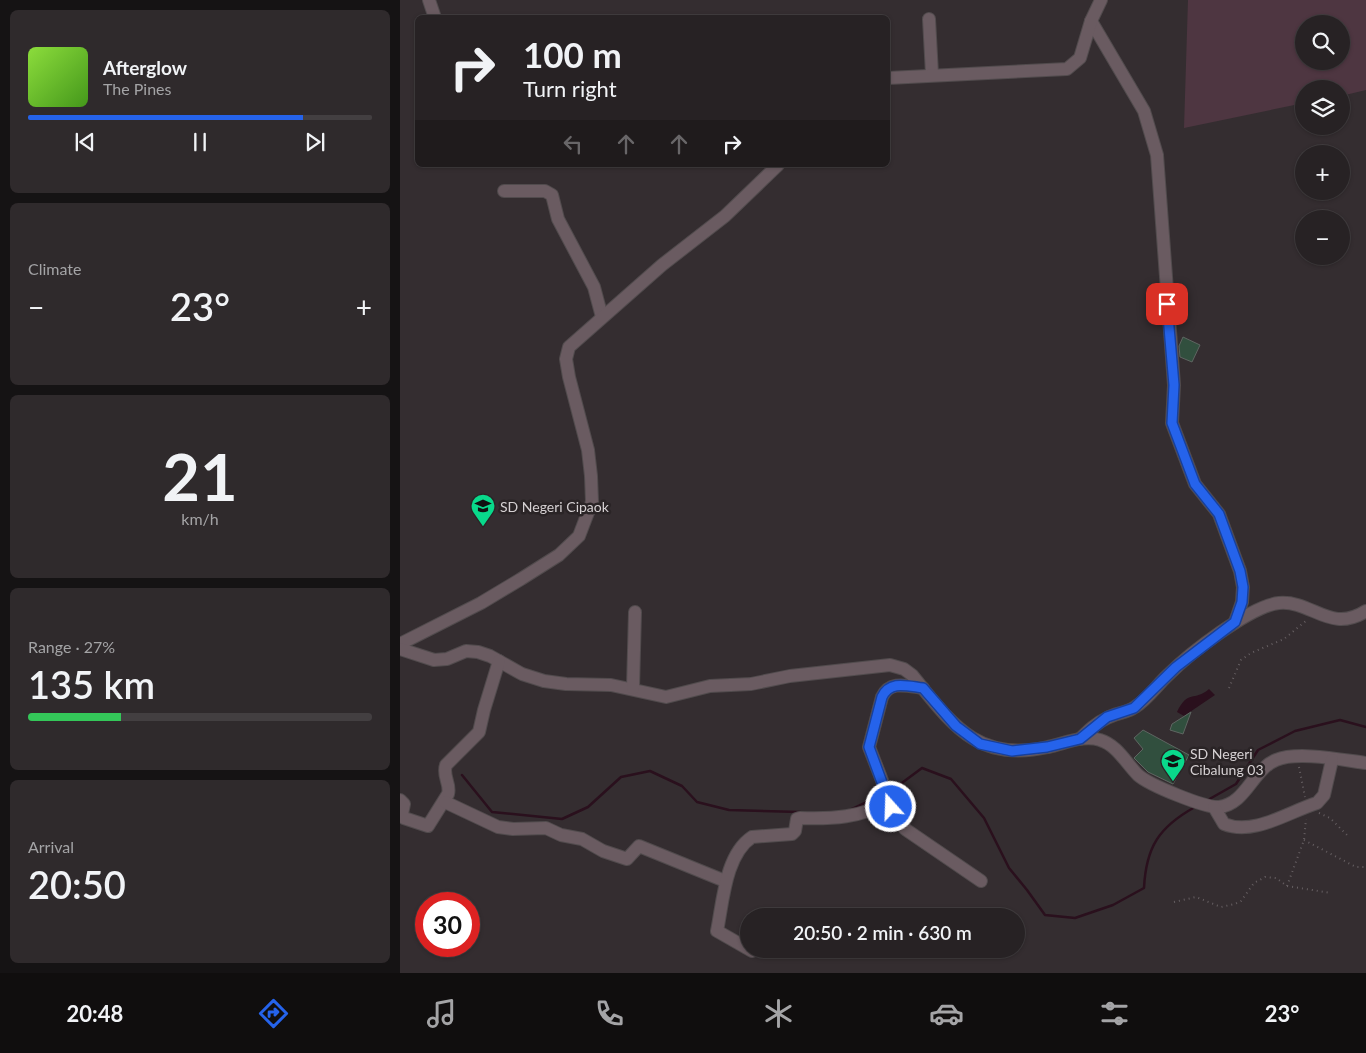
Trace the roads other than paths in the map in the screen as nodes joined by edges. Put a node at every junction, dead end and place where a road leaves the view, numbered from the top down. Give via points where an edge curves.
1 (429, 0) edge
2 (1101, 0) edge
3 (435, 15) edge
4 (929, 19) dead end
5 (1092, 21) junction
6 (932, 74) junction
7 (890, 78) edge
8 (776, 167) edge
9 (504, 191) dead end
10 (602, 317) junction
11 (1366, 611) edge
12 (635, 612) dead end
13 (1235, 622) junction
14 (400, 644) edge
15 (400, 649) edge
16 (499, 661) junction
17 (633, 688) junction
18 (923, 688) junction
19 (1080, 739) junction
20 (1332, 760) junction
21 (1366, 763) edge
22 (888, 797) junction
23 (400, 800) edge
24 (445, 802) junction
25 (1212, 806) junction
26 (725, 881) junction
27 (981, 881) dead end
28 (740, 944) edge

1 - 3 street
2 - 5 street
4 - 6 street
5 - 6 street via 1080,58 1067,69
5 - 13 street via 1144,111 1157,155 1174,385 1172,423 1195,484 1219,514 1240,571 1242,602
6 - 7 street
8 - 10 street via 725,216
9 - 10 street via 545,191 552,194 558,219 594,287
10 - 14 street via 569,347 566,354 591,476 592,502 578,536 559,555 521,579
11 - 13 street via 1352,619 1342,620 1279,603
12 - 17 street
13 - 19 street via 1176,667 1134,708 1107,717
15 - 16 street via 434,660 478,652
16 - 17 street via 522,674 556,684 600,683
16 - 24 street via 480,732 444,768 450,789
17 - 18 street via 666,697 710,686 751,684 882,665 904,669
18 - 19 street via 956,726 980,744 1028,750
18 - 22 street via 894,685 885,690 882,697 869,747
19 - 25 street via 1103,741 1116,750 1142,779
20 - 21 street
20 - 25 street via 1305,757 1276,760 1260,771 1234,801
20 - 25 street via 1324,795 1317,803 1240,829 1224,824
22 - 26 street via 868,812 839,818 800,818 792,834 751,838 741,849
22 - 27 street via 894,815 905,829
23 - 24 street via 404,804 404,818 425,827
24 - 26 street via 498,826 546,828 582,839 627,859 639,846
26 - 28 street via 717,931

